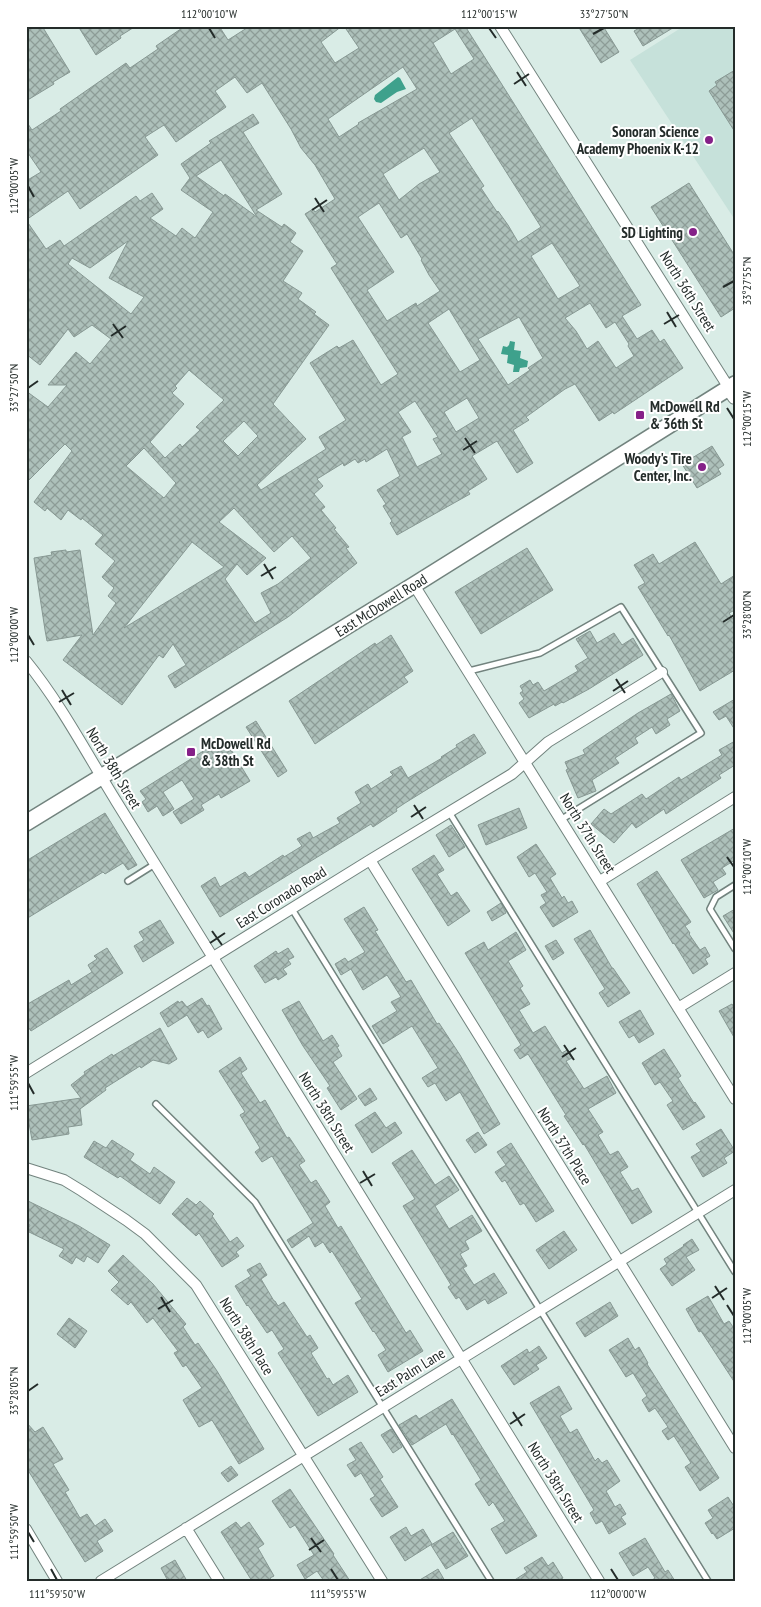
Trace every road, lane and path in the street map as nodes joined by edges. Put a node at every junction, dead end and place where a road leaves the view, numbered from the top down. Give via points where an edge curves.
1 (500, 26) edge
2 (733, 390) edge
3 (414, 585) junction
4 (26, 661) edge
5 (469, 671) junction
6 (662, 672) junction
7 (526, 762) junction
8 (101, 776) junction
9 (735, 797) edge
10 (450, 812) junction
11 (562, 820) junction
12 (26, 823) edge
13 (370, 860) junction
14 (154, 864) junction
15 (128, 881) dead end
16 (600, 881) junction
17 (735, 886) edge
18 (291, 908) junction
19 (735, 949) edge
20 (213, 957) junction
21 (735, 973) edge
22 (678, 1008) junction
23 (26, 1073) edge
24 (735, 1099) edge
25 (156, 1104) dead end
26 (26, 1168) edge
27 (735, 1190) edge
28 (698, 1212) junction
29 (619, 1261) junction
30 (735, 1272) edge
31 (540, 1310) junction
32 (462, 1358) junction
33 (383, 1407) junction
34 (735, 1448) edge
35 (304, 1456) junction
36 (186, 1528) junction
37 (26, 1529) edge
38 (57, 1581) edge
39 (101, 1581) edge
40 (219, 1581) edge
41 (382, 1581) edge
42 (491, 1581) edge
43 (600, 1581) edge
44 (708, 1581) edge

1 - 2 street, North 36th Street
2 - 3 main road, East McDowell Road
3 - 5 street, North 37th Street
3 - 8 main road, East McDowell Road
4 - 8 street, North 38th Street via 42,680
5 - 6 lane via 540,654 621,607
5 - 7 street, North 37th Street
6 - 7 street, East Coronado Road via 548,742
6 - 11 lane via 701,733
7 - 10 street, East Coronado Road
7 - 11 street, North 37th Street
8 - 12 main road, East McDowell Road
8 - 14 street, North 38th Street
9 - 16 street
10 - 13 street, East Coronado Road
10 - 28 lane
11 - 16 street, North 37th Street
13 - 18 street, East Coronado Road
13 - 29 street, North 37th Place
14 - 15 lane
14 - 20 street, North 38th Street
16 - 22 street, North 37th Street
17 - 19 lane via 716,897 710,909
18 - 20 street, East Coronado Road
18 - 31 lane
20 - 23 street, East Coronado Road
20 - 32 street, North 38th Street
21 - 22 street
22 - 24 street, North 37th Street
25 - 33 lane via 255,1202
26 - 35 street, North 38th Place via 64,1180 82,1191 145,1234 184,1271 215,1313
27 - 28 street, East Palm Lane
28 - 29 street, East Palm Lane
28 - 30 lane
29 - 31 street, East Palm Lane
29 - 34 street, North 37th Place
31 - 32 street, East Palm Lane
31 - 44 lane
32 - 33 street, East Palm Lane
32 - 43 street, North 38th Street
33 - 35 street, East Palm Lane
33 - 42 lane
35 - 36 street, East Palm Lane
35 - 41 street, North 38th Place
36 - 39 street, East Palm Lane
36 - 40 street
37 - 38 street

